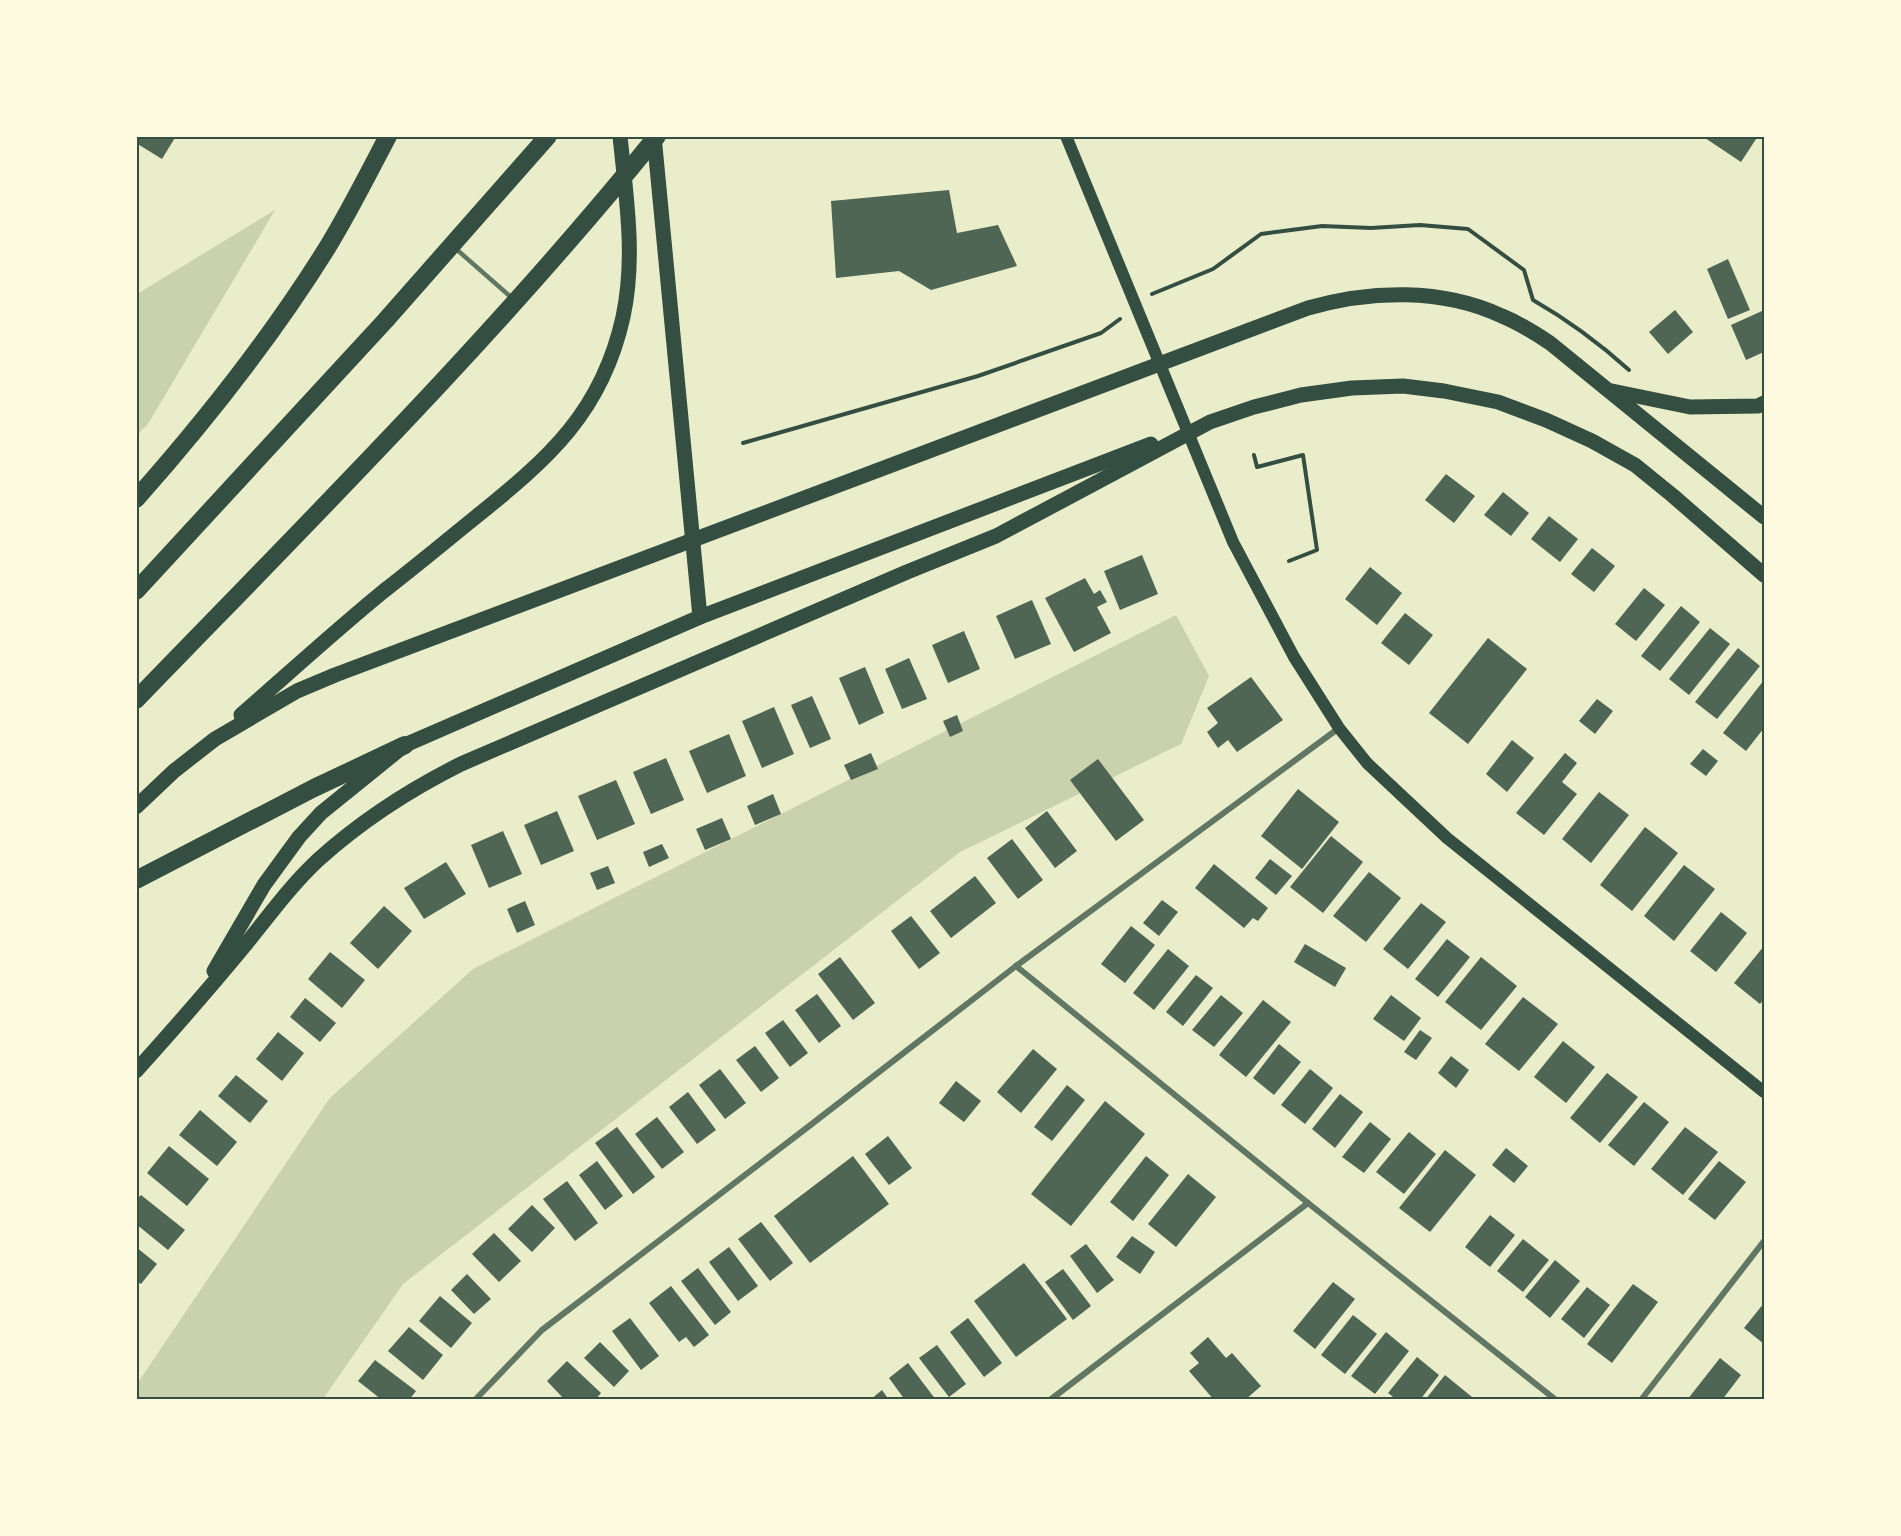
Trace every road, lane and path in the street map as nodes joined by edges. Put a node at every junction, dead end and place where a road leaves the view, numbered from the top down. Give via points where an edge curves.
1 (388, 136) edge
2 (548, 136) edge
3 (620, 136) edge
4 (656, 136) edge
5 (1067, 139) edge
6 (453, 246) junction
7 (1146, 298) dead end
8 (516, 302) junction
9 (1128, 312) dead end
10 (1636, 376) dead end
11 (1609, 391) junction
12 (1764, 403) edge
13 (1210, 422) junction
14 (743, 443) dead end
15 (1254, 455) dead end
16 (136, 499) edge
17 (1764, 517) edge
18 (1289, 561) dead end
19 (1764, 575) edge
20 (136, 591) edge
21 (700, 616) junction
22 (136, 700) edge
23 (1339, 728) junction
24 (214, 739) junction
25 (405, 745) junction
26 (136, 807) edge
27 (136, 880) edge
28 (1016, 966) junction
29 (190, 1011) junction
30 (136, 1071) edge
31 (1764, 1092) edge
32 (1308, 1203) junction
33 (1764, 1241) edge
34 (475, 1400) edge
35 (1050, 1400) edge
36 (1556, 1400) edge
37 (1641, 1400) edge

1 - 16 highway via 333,238 292,302 215,407
2 - 6 highway
3 - 24 main road via 630,234 628,289 607,368 582,413 531,471 346,622
4 - 8 highway
4 - 21 main road
5 - 23 main road via 1233,542 1294,657
6 - 8 lane
6 - 20 highway
7 - 10 path via 1154,291 1213,269 1262,234 1322,226 1468,229 1524,270 1533,300 1599,343
8 - 22 highway
9 - 14 path via 1101,333 988,372
11 - 12 main road via 1690,407
11 - 17 main road
11 - 24 main road via 1526,327 1476,306 1421,296 1334,300 353,668 297,691
13 - 19 main road via 1301,395 1352,388 1403,387 1498,402 1592,441 1635,465
13 - 21 main road
13 - 29 main road via 996,536 461,764 402,796 317,861
15 - 18 path via 1257,467 1303,455 1317,550
21 - 25 main road
23 - 28 street
23 - 31 main road via 1367,764 1447,838
24 - 26 main road
25 - 27 highway
25 - 29 main road via 321,813 299,837 264,885
28 - 32 street
28 - 34 street via 542,1330
29 - 30 main road
32 - 35 street
32 - 36 street
33 - 37 street

